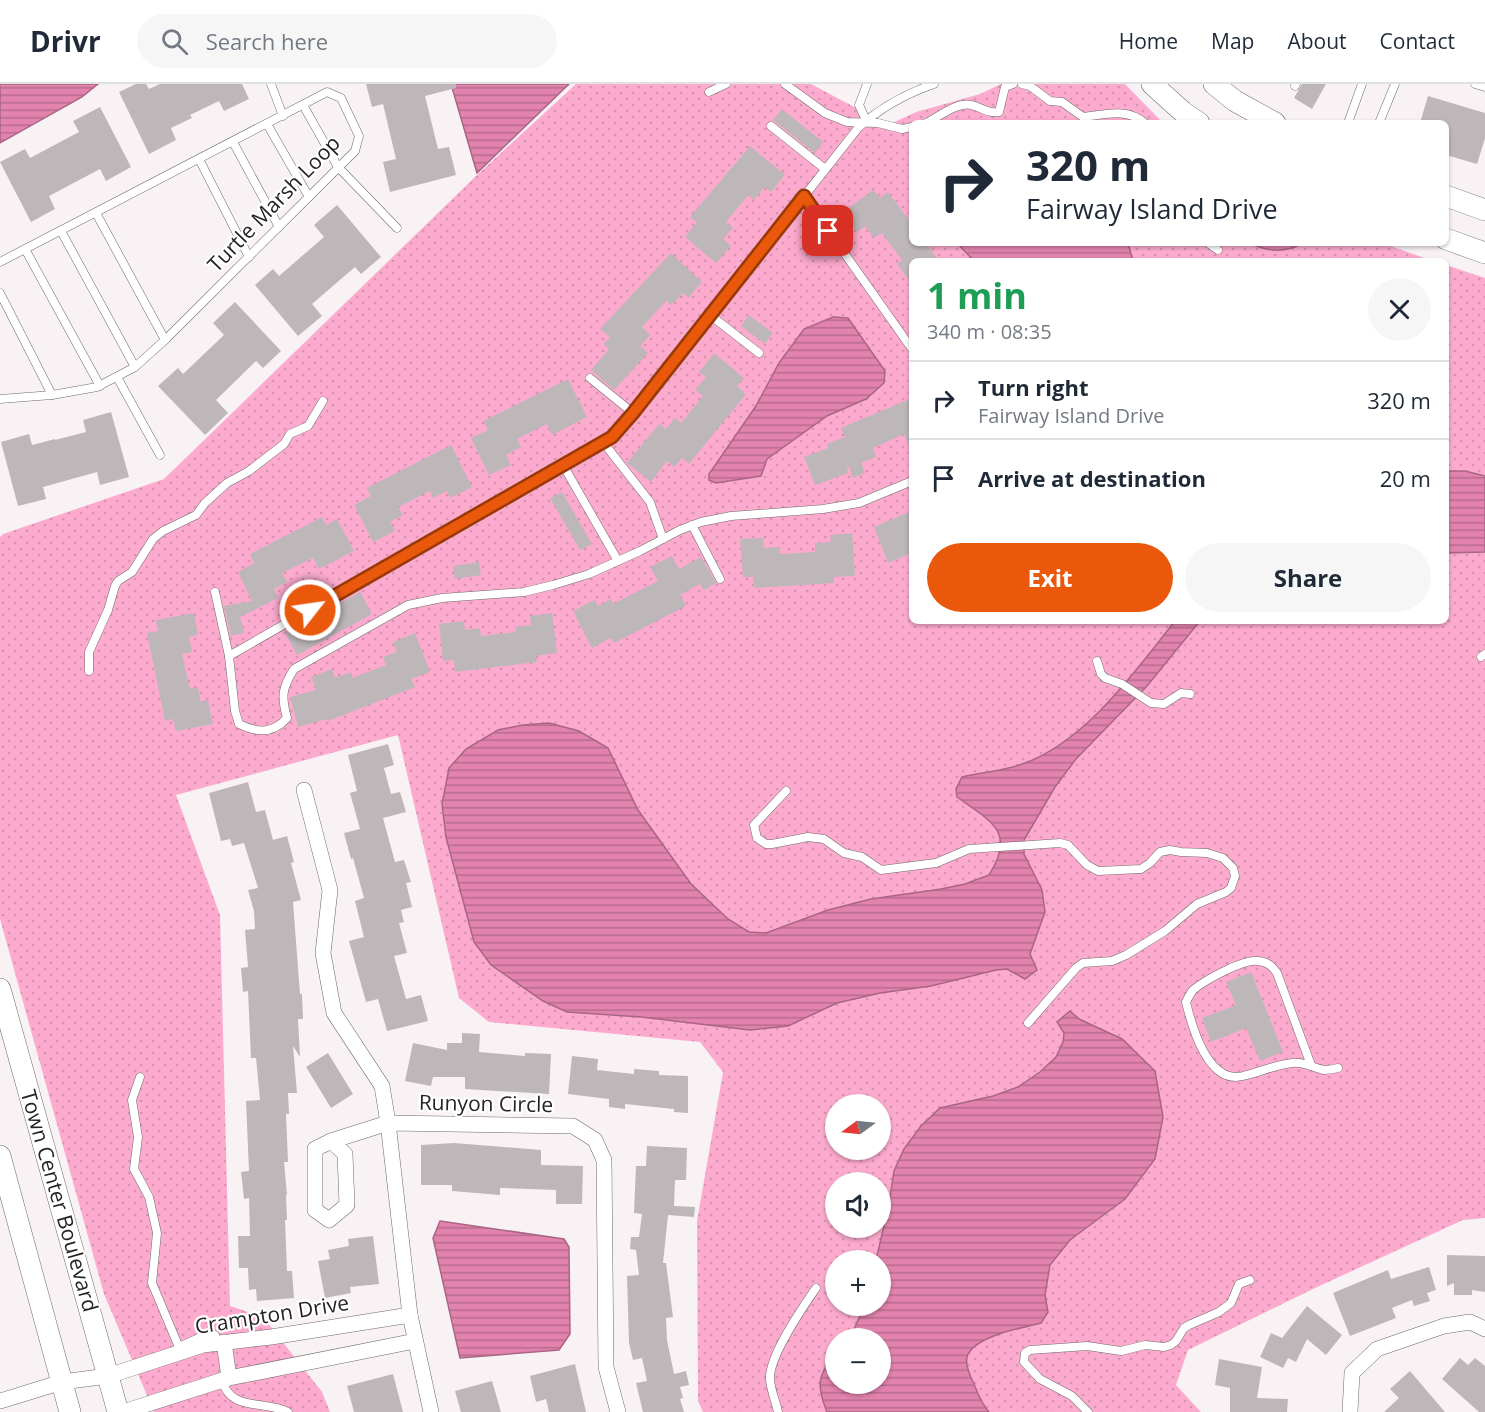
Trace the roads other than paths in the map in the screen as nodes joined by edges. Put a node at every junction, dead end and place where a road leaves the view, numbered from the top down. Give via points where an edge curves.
1 (271, 84) edge
2 (726, 84) edge
3 (785, 84) edge
4 (867, 84) edge
5 (933, 84) edge
6 (1013, 84) edge
7 (1022, 84) edge
8 (1152, 84) edge
9 (1214, 84) edge
10 (1362, 84) edge
11 (1395, 84) edge
12 (1475, 84) edge
13 (1485, 87) edge
14 (710, 92) dead end
15 (303, 105) junction
16 (283, 116) junction
17 (932, 120) edge
18 (1140, 120) edge
19 (1195, 120) edge
20 (1269, 120) edge
21 (1349, 120) edge
22 (1380, 120) edge
23 (865, 121) junction
24 (267, 124) junction
25 (771, 126) dead end
26 (909, 128) edge
27 (233, 142) junction
28 (199, 159) junction
29 (338, 167) junction
30 (825, 169) junction
31 (804, 196) junction
32 (309, 197) junction
33 (1449, 197) edge
34 (1485, 210) edge
35 (96, 213) junction
36 (279, 227) junction
37 (397, 228) dead end
38 (61, 231) junction
39 (1449, 240) edge
40 (1212, 246) edge
41 (25, 249) junction
42 (1218, 250) dead end
43 (1485, 253) edge
44 (249, 257) junction
45 (0, 262) edge
46 (0, 293) edge
47 (710, 315) junction
48 (165, 340) junction
49 (909, 345) edge
50 (759, 354) dead end
51 (135, 367) junction
52 (117, 377) junction
53 (590, 378) dead end
54 (100, 386) junction
55 (52, 395) junction
56 (0, 399) edge
57 (323, 401) dead end
58 (633, 413) junction
59 (603, 442) junction
60 (160, 455) dead end
61 (563, 465) junction
62 (909, 482) edge
63 (692, 525) junction
64 (663, 539) junction
65 (618, 561) junction
66 (720, 579) dead end
67 (215, 592) dead end
68 (229, 656) junction
69 (1097, 661) dead end
70 (89, 671) dead end
71 (1190, 694) dead end
72 (304, 790) dead end
73 (786, 791) dead end
74 (0, 989) edge
75 (1028, 1023) dead end
76 (1311, 1065) junction
77 (1338, 1068) dead end
78 (140, 1077) dead end
79 (388, 1123) junction
80 (331, 1140) junction
81 (0, 1155) edge
82 (1251, 1280) dead end
83 (816, 1288) dead end
84 (410, 1315) junction
85 (1485, 1329) edge
86 (415, 1341) junction
87 (221, 1343) junction
88 (108, 1376) junction
89 (226, 1379) junction
90 (62, 1382) junction
91 (0, 1401) edge
92 (70, 1412) edge
93 (118, 1412) edge
94 (123, 1412) edge
95 (288, 1412) edge
96 (431, 1412) edge
97 (618, 1412) edge
98 (778, 1412) edge
99 (1088, 1412) edge
100 (1350, 1412) edge

1 - 16 lane
2 - 14 lane
3 - 23 lane via 825,113 847,122
4 - 23 lane via 859,105
5 - 23 lane via 909,92
6 - 17 lane via 1005,87 999,112 970,104
7 - 18 lane via 1050,101 1062,102 1083,117 1116,112
8 - 19 main road
9 - 20 main road via 1235,102
10 - 21 lane
11 - 22 lane
12 - 13 lane
15 - 16 lane, Turtle Marsh Loop
15 - 29 lane
15 - 29 lane, Turtle Marsh Loop via 327,92 341,98 359,136 355,151
16 - 24 lane, Turtle Marsh Loop
23 - 26 lane
23 - 30 lane
24 - 27 lane, Turtle Marsh Loop
24 - 32 lane
25 - 30 lane
27 - 28 lane, Turtle Marsh Loop
27 - 36 lane
28 - 35 lane, Turtle Marsh Loop
28 - 44 lane
29 - 32 lane, Turtle Marsh Loop
29 - 37 lane
30 - 31 lane
31 - 47 lane
31 - 49 lane
32 - 36 lane, Turtle Marsh Loop
33 - 34 main road
35 - 38 lane, Turtle Marsh Loop
35 - 48 lane
36 - 44 lane, Turtle Marsh Loop
38 - 41 lane, Turtle Marsh Loop
38 - 51 lane
39 - 43 main road
40 - 42 lane
41 - 45 lane, Turtle Marsh Loop
41 - 54 lane
44 - 48 lane, Turtle Marsh Loop
46 - 55 lane
47 - 50 lane
47 - 58 lane
48 - 51 lane, Turtle Marsh Loop
51 - 52 lane, Turtle Marsh Loop
52 - 54 lane, Turtle Marsh Loop
52 - 60 lane
53 - 58 lane
54 - 55 lane, Turtle Marsh Loop
55 - 56 lane, Turtle Marsh Loop
57 - 70 lane via 308,426 290,434 284,444 227,483 196,515 153,539 132,572 115,586 89,652
58 - 59 lane
59 - 61 lane
59 - 64 lane via 650,502
61 - 65 lane
61 - 68 lane
62 - 63 lane via 859,503 823,510 731,516
63 - 64 lane
63 - 66 lane
64 - 65 lane
65 - 68 lane via 589,574 524,591 408,605 294,669 285,684 282,701 287,718 279,727 265,731 239,724
67 - 68 lane
69 - 71 lane via 1105,678 1151,703 1164,704 1181,693
72 - 79 street via 330,890 323,953 334,1012 382,1086
73 - 75 lane via 754,825 757,838 766,844 824,838 844,853 862,857 881,870 924,866 969,849 1028,845 1068,845 1098,871 1141,869 1164,850 1207,853 1229,862 1235,876 1231,888 1197,904 1165,931 1126,955 1112,961 1083,963
74 - 88 main road, Town Center Boulevard
76 - 76 lane via 1278,1064 1240,1077 1228,1076 1213,1068 1186,1002 1205,982 1242,963 1256,960 1270,964 1277,973
76 - 77 lane via 1324,1070
78 - 87 lane via 132,1100 138,1137 134,1169 149,1197 157,1233 152,1283 178,1345 210,1333
79 - 80 street
79 - 84 street, Runyon Circle
79 - 97 street, Runyon Circle via 573,1126 595,1140 604,1160 606,1367
80 - 80 street via 315,1149 315,1210 329,1220 347,1205 345,1154
81 - 90 main road
82 - 99 lane via 1239,1284 1231,1303 1184,1328 1171,1345 1144,1345 1121,1351 1087,1346 1025,1353 1024,1362 1040,1379 1072,1396
83 - 98 lane via 788,1331 771,1370
84 - 86 street, Runyon Circle
84 - 87 street, Crampton Drive
85 - 100 street via 1470,1322 1444,1326 1377,1349 1352,1373
86 - 89 street
86 - 96 street, Runyon Circle
87 - 88 street, Crampton Drive via 203,1344
87 - 89 street
88 - 90 street, Crampton Drive
88 - 93 main road, Town Center Boulevard
89 - 94 street
89 - 95 lane via 226,1392 244,1404
90 - 91 street, Crampton Drive
90 - 92 main road

